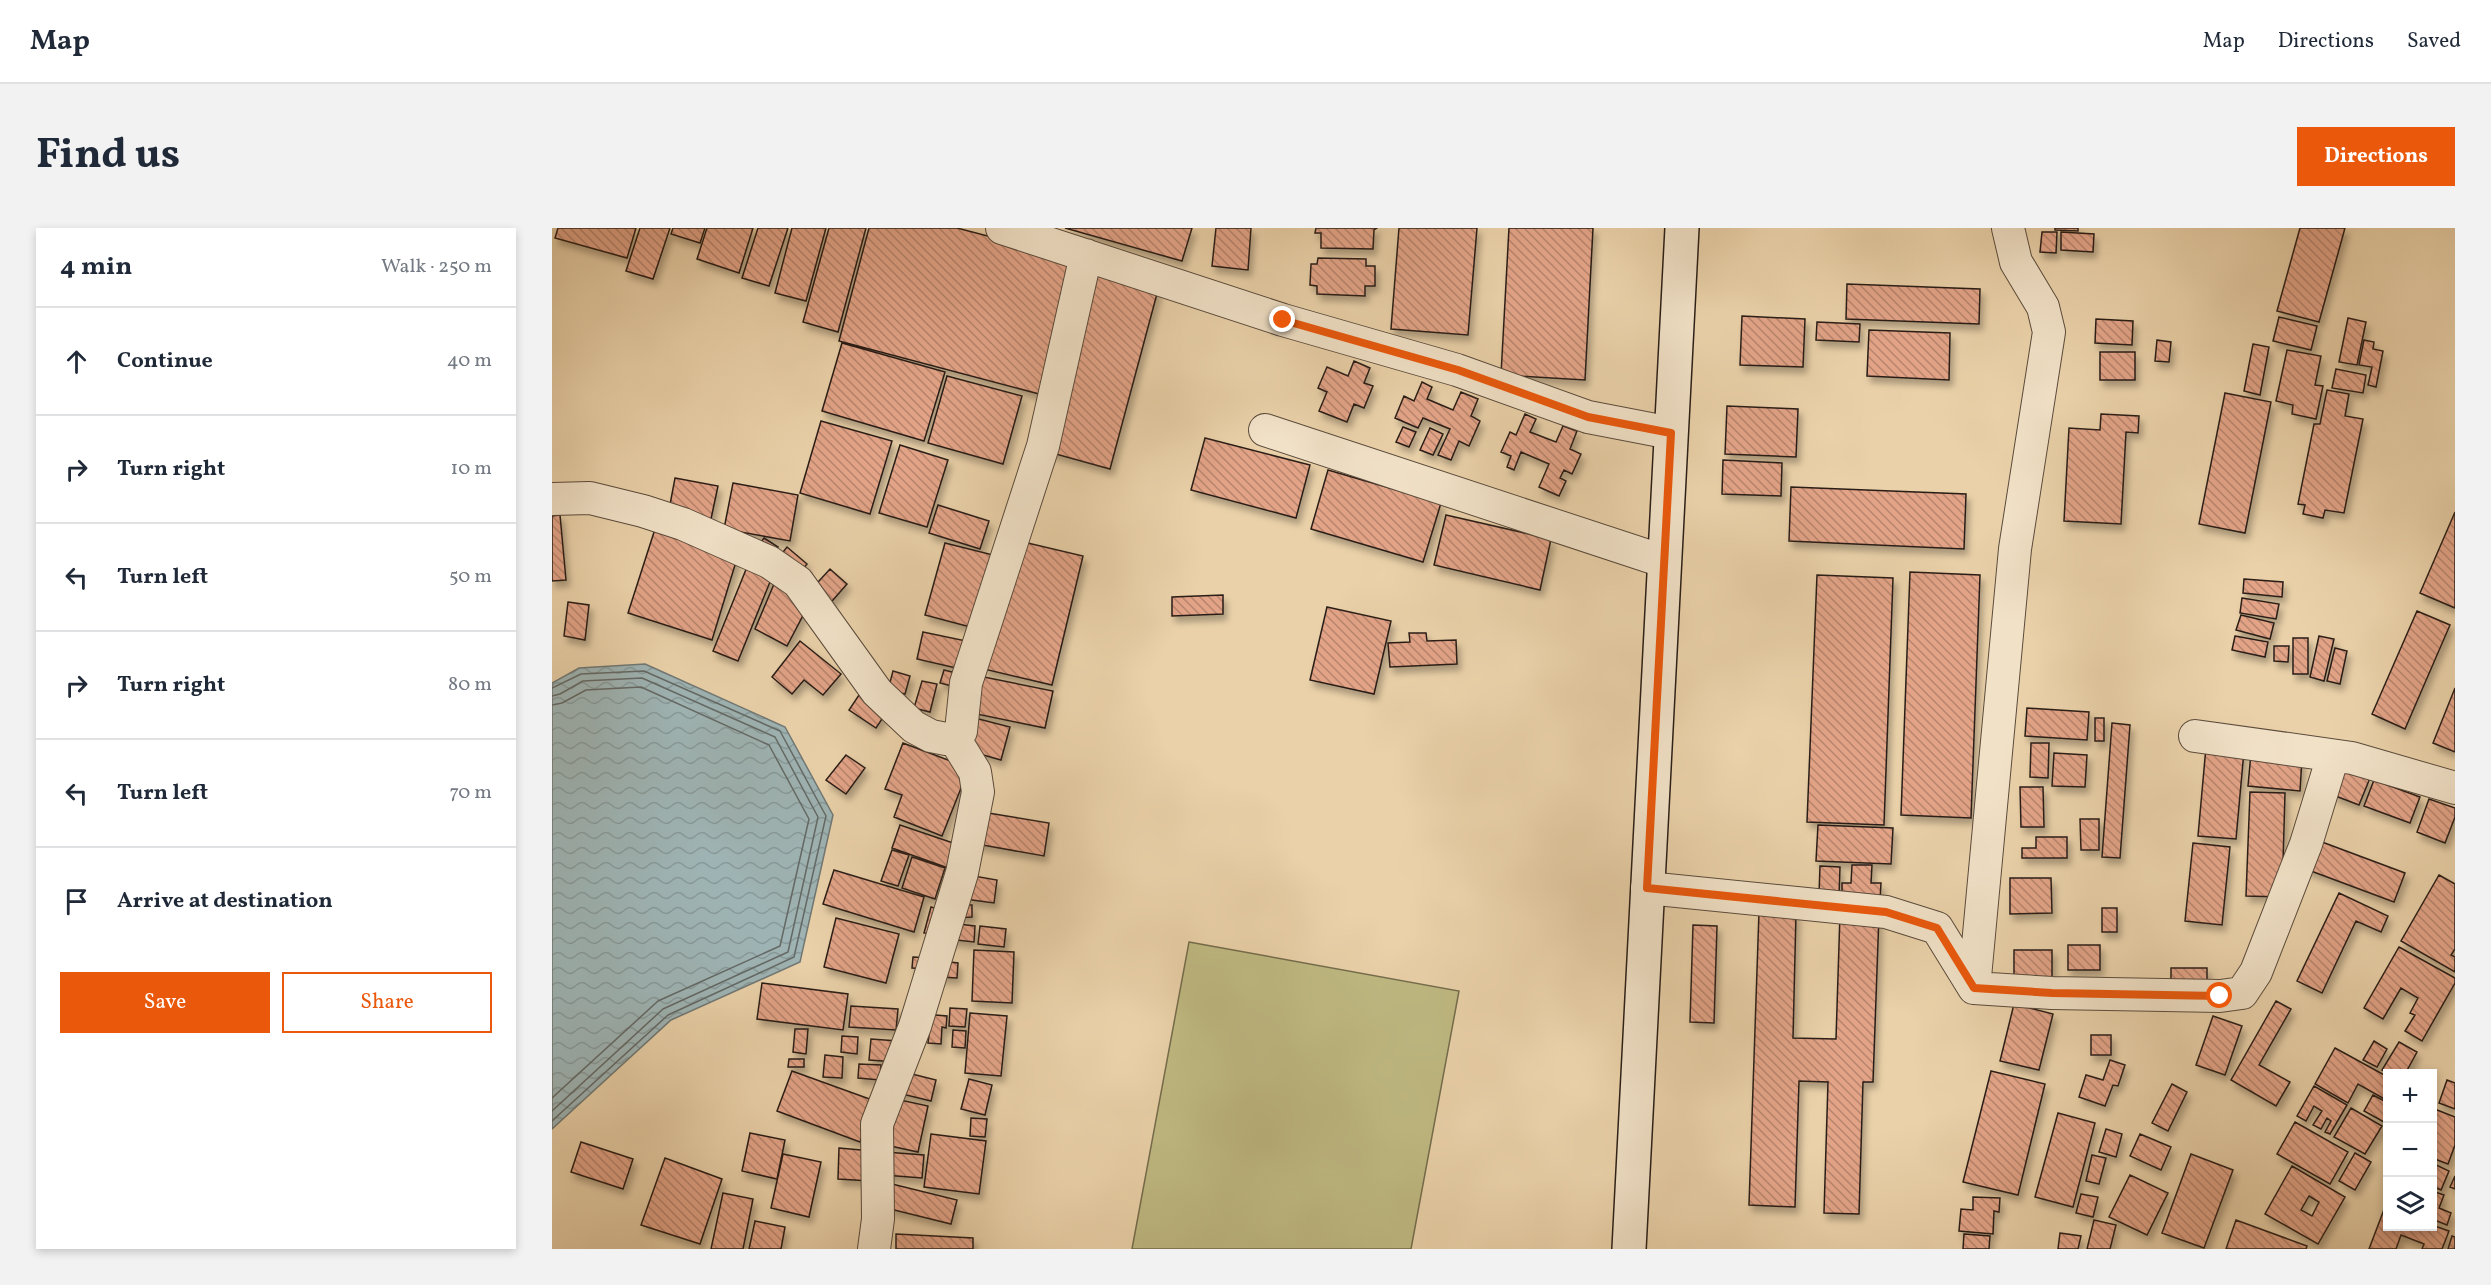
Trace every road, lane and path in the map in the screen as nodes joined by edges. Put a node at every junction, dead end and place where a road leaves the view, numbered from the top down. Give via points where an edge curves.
1 (1002, 228) edge
2 (1682, 228) edge
3 (2008, 228) edge
4 (1086, 255) junction
5 (1265, 430) dead end
6 (1671, 433) junction
7 (552, 500) edge
8 (1664, 561) junction
9 (2196, 736) dead end
10 (954, 738) junction
11 (2333, 756) junction
12 (2455, 788) edge
13 (1647, 888) junction
14 (1974, 988) junction
15 (874, 1249) edge
16 (1629, 1249) edge

1 - 4 street
2 - 6 main road
3 - 14 street via 2016,262 2043,307 2049,332 2015,549
4 - 6 street via 1283,320 1458,370 1588,417
4 - 10 street via 1043,446 966,683 961,731
5 - 8 street
6 - 8 main road
7 - 10 street via 590,498 643,511 769,562 798,582 877,692 914,727 931,736
8 - 13 main road
9 - 11 street
10 - 15 street via 975,772 978,792 955,895 915,1026 877,1124 878,1219
11 - 12 street
11 - 14 street via 2306,844 2256,972 2242,993 2052,993
13 - 14 street via 1886,912 1937,928
13 - 16 main road

